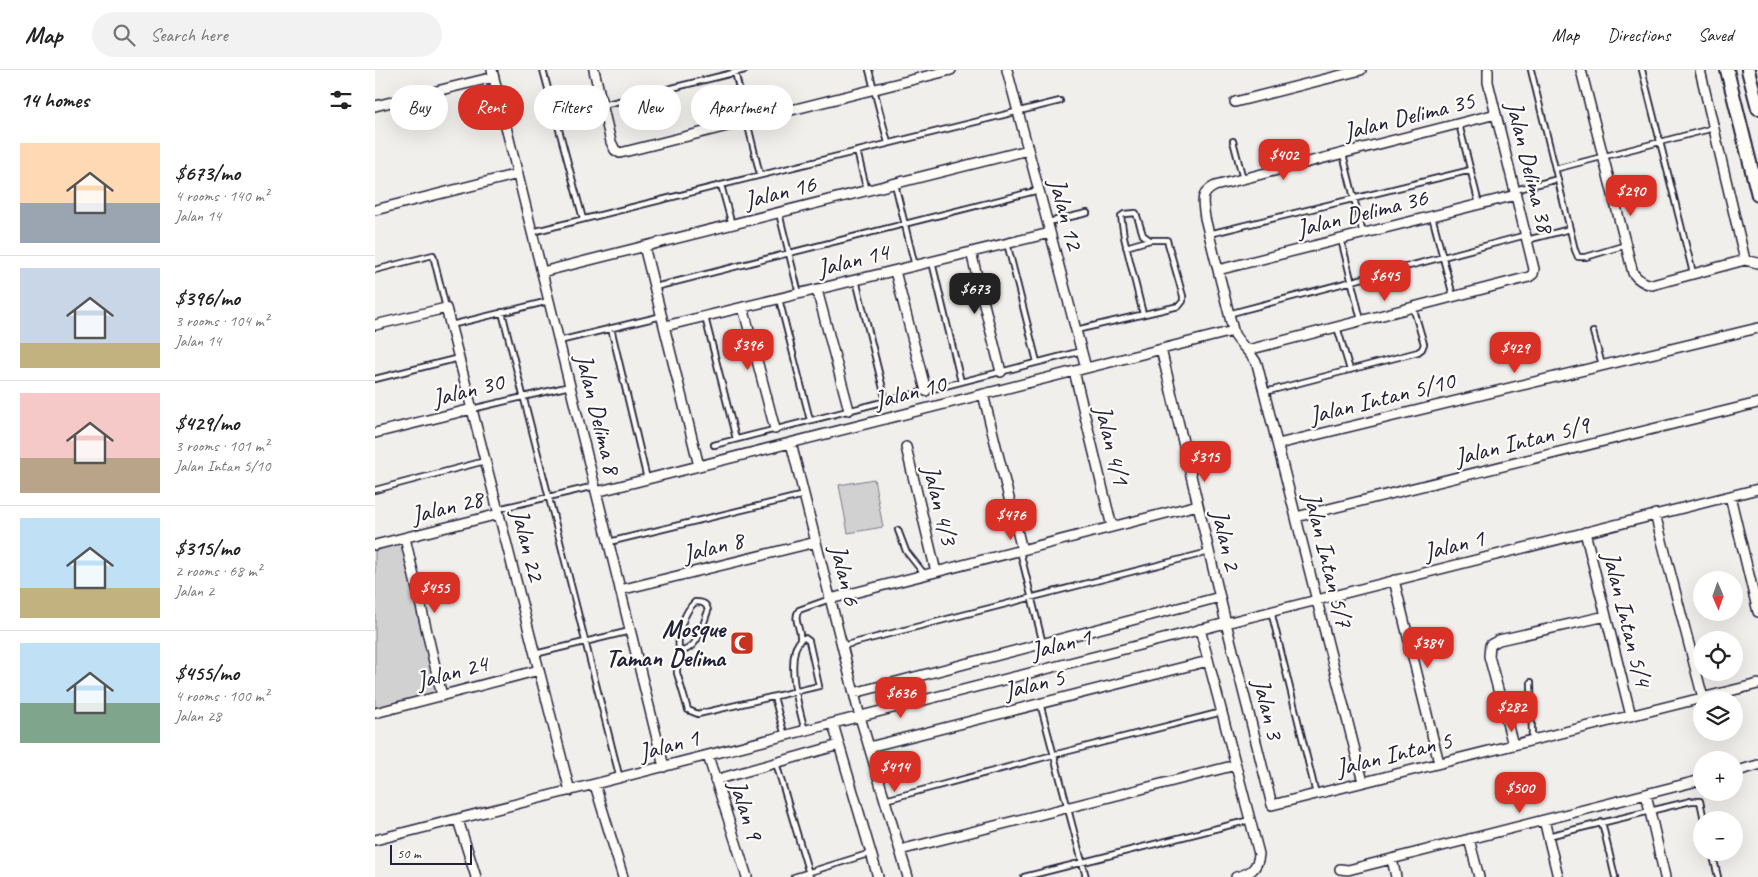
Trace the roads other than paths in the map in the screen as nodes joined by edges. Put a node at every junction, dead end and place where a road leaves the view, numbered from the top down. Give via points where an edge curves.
1 (543, 70) edge
2 (594, 70) edge
3 (745, 70) edge
4 (869, 70) edge
5 (951, 70) edge
6 (1007, 70) edge
7 (1361, 70) edge
8 (1488, 70) edge
9 (1531, 70) edge
10 (1581, 70) edge
11 (1642, 70) edge
12 (1700, 70) edge
13 (1727, 70) edge
14 (1748, 70) edge
15 (735, 72) junction
16 (1339, 73) edge
17 (493, 74) edge
18 (598, 85) edge
19 (738, 85) edge
20 (874, 90) junction
21 (1060, 101) dead end
22 (1235, 102) dead end
23 (609, 104) edge
24 (375, 106) edge
25 (1758, 108) edge
26 (793, 110) edge
27 (1018, 111) junction
28 (1496, 114) junction
29 (1459, 124) junction
30 (1713, 128) junction
31 (608, 130) edge
32 (711, 130) edge
33 (749, 130) edge
34 (1233, 141) dead end
35 (1660, 142) junction
36 (887, 144) junction
37 (1028, 150) junction
38 (857, 151) junction
39 (1343, 154) junction
40 (1603, 157) junction
41 (1555, 169) junction
42 (1471, 170) junction
43 (518, 174) junction
44 (761, 175) junction
45 (1243, 179) junction
46 (1557, 179) junction
47 (895, 184) junction
48 (721, 185) junction
49 (1039, 190) junction
50 (867, 191) junction
51 (1515, 192) junction
52 (1758, 195) edge
53 (1354, 198) junction
54 (1479, 204) junction
55 (375, 210) edge
56 (1087, 212) dead end
57 (779, 213) junction
58 (1433, 216) junction
59 (583, 219) junction
60 (1047, 222) junction
61 (732, 224) junction
62 (904, 224) junction
63 (1570, 229) junction
64 (532, 232) junction
65 (1050, 233) junction
66 (1209, 234) junction
67 (1363, 234) junction
68 (1526, 238) junction
69 (1341, 239) junction
70 (1150, 240) junction
71 (1007, 244) junction
72 (1626, 245) junction
73 (644, 246) junction
74 (1127, 247) junction
75 (971, 252) junction
76 (789, 253) junction
77 (1443, 257) junction
78 (1745, 260) junction
79 (932, 262) junction
80 (1758, 264) edge
81 (915, 266) junction
82 (375, 270) edge
83 (1218, 270) junction
84 (895, 271) junction
85 (542, 272) junction
86 (1693, 275) junction
87 (856, 280) junction
88 (1352, 282) junction
89 (655, 287) junction
90 (817, 290) junction
91 (799, 294) junction
92 (1453, 296) junction
93 (779, 299) junction
94 (549, 301) junction
95 (743, 307) junction
96 (1413, 307) junction
97 (446, 308) junction
98 (502, 312) junction
99 (1143, 314) junction
100 (1229, 314) junction
101 (663, 316) junction
102 (705, 316) junction
103 (1361, 320) junction
104 (451, 324) junction
105 (375, 325) edge
106 (665, 326) junction
107 (1337, 327) junction
108 (611, 328) junction
109 (1758, 328) edge
110 (1076, 330) junction
111 (1233, 331) junction
112 (1593, 332) dead end
113 (559, 341) junction
114 (1161, 349) junction
115 (1248, 350) junction
116 (1082, 351) junction
117 (459, 358) junction
118 (1037, 362) junction
119 (1602, 365) junction
120 (1087, 368) junction
121 (1350, 370) junction
122 (1001, 372) junction
123 (1074, 372) junction
124 (375, 379) edge
125 (961, 382) junction
126 (570, 386) junction
127 (926, 391) junction
128 (1265, 392) junction
129 (983, 394) junction
130 (523, 397) junction
131 (886, 401) junction
132 (1758, 403) edge
133 (472, 409) junction
134 (849, 410) junction
135 (810, 420) junction
136 (775, 429) junction
137 (375, 433) edge
138 (736, 439) junction
139 (791, 443) junction
140 (1278, 444) junction
141 (713, 445) dead end
142 (906, 447) dead end
143 (485, 461) junction
144 (699, 466) junction
145 (647, 479) junction
146 (595, 489) junction
147 (1758, 489) edge
148 (375, 490) edge
149 (804, 495) junction
150 (1729, 496) junction
151 (548, 497) junction
152 (1198, 506) junction
153 (499, 512) junction
154 (1655, 514) junction
155 (1297, 518) junction
156 (1112, 527) junction
157 (898, 530) dead end
158 (1585, 532) junction
159 (405, 538) junction
160 (609, 542) junction
161 (816, 542) junction
162 (375, 545) edge
163 (1021, 550) junction
164 (1209, 552) junction
165 (936, 572) junction
166 (925, 575) junction
167 (1394, 580) junction
168 (620, 590) junction
169 (1031, 597) junction
170 (1219, 597) junction
171 (830, 599) junction
172 (1317, 600) junction
173 (1271, 611) junction
174 (1758, 612) edge
175 (1606, 616) junction
176 (1225, 623) junction
177 (1200, 629) junction
178 (630, 631) junction
179 (800, 639) junction
180 (585, 642) junction
181 (1043, 644) junction
182 (842, 646) junction
183 (681, 650) junction
184 (535, 654) junction
185 (1208, 661) junction
186 (539, 670) junction
187 (1531, 682) dead end
188 (1758, 684) edge
189 (1701, 691) edge
190 (1730, 691) edge
191 (795, 692) junction
192 (854, 693) junction
193 (442, 696) junction
194 (774, 697) junction
195 (1693, 700) edge
196 (1040, 703) junction
197 (1221, 712) junction
198 (375, 713) edge
199 (1631, 716) junction
200 (860, 717) junction
201 (833, 724) junction
202 (805, 731) junction
203 (785, 736) junction
204 (1533, 740) junction
205 (839, 745) junction
206 (1513, 745) junction
207 (869, 747) junction
208 (1053, 755) junction
209 (708, 756) junction
210 (776, 762) junction
211 (1439, 763) junction
212 (1758, 765) edge
213 (1236, 766) junction
214 (664, 767) junction
215 (1743, 769) edge
216 (620, 779) junction
217 (715, 780) junction
218 (1363, 782) junction
219 (1693, 782) edge
220 (595, 785) junction
221 (570, 792) junction
222 (1316, 794) junction
223 (1645, 794) junction
224 (885, 800) junction
225 (1272, 805) joint
226 (1067, 808) junction
227 (1649, 811) junction
228 (1702, 811) edge
229 (458, 820) junction
230 (1250, 820) junction
231 (1544, 820) junction
232 (1601, 822) junction
233 (1548, 836) junction
234 (1469, 839) junction
235 (375, 840) edge
236 (900, 850) junction
237 (871, 852) junction
238 (1392, 859) junction
239 (1714, 861) edge
240 (1082, 862) junction
241 (1340, 870) dead end
242 (810, 875) edge
243 (476, 877) edge
244 (623, 877) edge
245 (747, 877) edge
246 (794, 877) edge
247 (878, 877) edge
248 (908, 877) edge
249 (1024, 877) edge
250 (1086, 877) edge
251 (1236, 877) edge
252 (1395, 877) edge
253 (1479, 877) edge
254 (1558, 877) edge
255 (1615, 877) edge
256 (1665, 877) edge
257 (1718, 877) edge

1 - 59 lane
2 - 18 street
3 - 15 lane
4 - 20 lane
5 - 20 street
6 - 27 street, Jalan 12
7 - 16 street
8 - 28 street, Jalan Delima 38
9 - 41 lane
10 - 40 street
11 - 35 lane
12 - 30 street
13 - 52 street
14 - 25 street
15 - 19 lane
15 - 23 lane
16 - 22 street
17 - 24 street
17 - 43 street, Jalan Delima 8
20 - 26 street
20 - 36 lane
21 - 27 lane
27 - 36 lane
27 - 37 street, Jalan 12
28 - 29 street, Jalan Delima 35
28 - 51 street, Jalan Delima 38
29 - 39 street, Jalan Delima 35
29 - 42 lane
30 - 35 lane
30 - 78 street
31 - 32 street via 615,150 620,153
33 - 44 lane
34 - 45 lane
35 - 40 lane
35 - 86 lane
36 - 38 lane
37 - 47 street, Jalan 16
37 - 49 street, Jalan 12
38 - 44 lane
38 - 50 lane
39 - 45 street, Jalan Delima 35
39 - 53 lane
40 - 41 lane
40 - 72 street
41 - 46 lane
42 - 53 lane
42 - 54 lane
43 - 55 street
43 - 64 street, Jalan Delima 8
44 - 48 lane
45 - 66 street, Jalan Delima 35 via 1215,186 1203,196
46 - 51 lane
46 - 63 lane
47 - 50 street, Jalan 16
47 - 62 lane
48 - 59 lane
48 - 61 lane
49 - 60 street, Jalan 12
49 - 62 lane
50 - 57 street, Jalan 16
51 - 54 street, Jalan Delima 36
51 - 68 street, Jalan Delima 38
53 - 66 lane
53 - 67 lane
54 - 58 street, Jalan Delima 36
56 - 60 lane
57 - 61 street, Jalan 16
57 - 76 lane
58 - 67 street, Jalan Delima 36
58 - 77 lane
59 - 64 lane
60 - 65 street, Jalan 12
61 - 73 street, Jalan 16
62 - 76 lane
62 - 81 lane
63 - 68 lane
63 - 72 lane via 1578,257
64 - 85 street, Jalan Delima 8
65 - 71 street, Jalan 14
65 - 110 street, Jalan 12
66 - 83 street, Jalan Delima 35
67 - 69 street, Jalan Delima 36
68 - 77 lane
68 - 92 street, Jalan Delima 38 via 1533,274
69 - 83 street, Jalan Delima 36
69 - 88 lane
70 - 74 lane
70 - 74 lane via 1143,235 1136,213 1124,214 1121,219
70 - 99 lane via 1164,239 1168,242 1183,301 1179,306
71 - 75 street, Jalan 14
71 - 118 lane
72 - 86 street via 1633,273 1644,283 1652,285
73 - 85 street, Jalan 16
73 - 89 street
74 - 99 lane
75 - 79 street, Jalan 14
75 - 122 street
76 - 89 lane
76 - 91 lane
77 - 88 lane
77 - 92 lane
78 - 80 street
78 - 86 street
79 - 81 street, Jalan 14
79 - 125 lane
81 - 84 street, Jalan 14
82 - 97 lane via 433,255
83 - 100 street, Jalan Delima 35
84 - 87 street, Jalan 14
84 - 127 street
85 - 94 street, Jalan Delima 8
87 - 90 street, Jalan 14
87 - 131 lane
88 - 100 lane
88 - 103 lane
89 - 101 street
90 - 91 street, Jalan 14
90 - 134 street
91 - 93 street, Jalan 14
92 - 96 street
93 - 95 street, Jalan 14
93 - 135 lane
94 - 98 lane
94 - 113 street, Jalan Delima 8
95 - 102 street, Jalan 14
95 - 136 street
96 - 103 street
96 - 121 lane via 1423,338 1423,349
97 - 104 street, Jalan 22
97 - 105 street
98 - 104 lane
98 - 130 lane
99 - 110 lane
100 - 111 street, Jalan Delima 35
101 - 106 street
101 - 108 lane
102 - 106 street, Jalan 14
102 - 138 lane
103 - 107 street
104 - 117 street, Jalan 22
106 - 144 street
107 - 115 street
107 - 121 lane
108 - 113 lane
108 - 145 lane
109 - 119 street, Jalan Intan 5/10
110 - 116 street, Jalan 12
111 - 114 street, Jalan 10
111 - 115 street, Jalan Delima 35
112 - 119 lane
113 - 126 street, Jalan Delima 8
114 - 120 street, Jalan 10
114 - 152 street, Jalan 2
115 - 128 street, Jalan Intan 5/7 via 1257,364
116 - 118 lane
116 - 120 street, Jalan 12
117 - 124 lane
117 - 133 street, Jalan 22
118 - 122 lane
119 - 140 street, Jalan Intan 5/10
120 - 123 street, Jalan 10
121 - 128 lane
122 - 125 lane
123 - 129 street, Jalan 10
123 - 156 street, Jalan 4/1
125 - 127 lane
126 - 130 lane, Jalan 30
126 - 146 street, Jalan Delima 8
127 - 131 lane
128 - 140 street, Jalan Intan 5/7
129 - 139 street, Jalan 10
129 - 163 street
130 - 133 lane, Jalan 30
130 - 151 lane
131 - 134 lane
132 - 155 street, Jalan Intan 5/9
133 - 137 street, Jalan 30
133 - 143 street, Jalan 22
134 - 135 lane
135 - 136 lane
136 - 138 lane
138 - 141 lane
139 - 144 street, Jalan 10
139 - 149 street, Jalan 6
140 - 155 street, Jalan Intan 5/7
142 - 165 street, Jalan 4/3
143 - 148 lane
143 - 153 street, Jalan 22
144 - 145 street, Jalan 10
145 - 146 street, Jalan 10
146 - 151 lane
146 - 160 street, Jalan Delima 8
147 - 150 street, Jalan 1
149 - 160 lane
149 - 161 street, Jalan 6
150 - 154 street, Jalan 1
150 - 174 street
151 - 153 lane
151 - 180 lane
152 - 156 street
152 - 164 street, Jalan 2
153 - 159 street, Jalan 28
153 - 184 street, Jalan 22
154 - 158 street, Jalan 1
154 - 189 street
155 - 172 street, Jalan Intan 5/7
156 - 163 street
157 - 166 lane via 906,551
158 - 167 street, Jalan 1
158 - 175 street, Jalan Intan 5/4
159 - 162 street, Jalan 28
159 - 193 street
160 - 168 street, Jalan Delima 8
161 - 168 street, Jalan 8
161 - 171 street, Jalan 6
163 - 165 street
163 - 169 lane
164 - 169 lane
164 - 170 street, Jalan 2
165 - 166 street
166 - 171 street
167 - 172 street, Jalan 1
167 - 211 street
168 - 178 street, Jalan Delima 8
169 - 181 lane
169 - 182 lane
170 - 176 street, Jalan 2
170 - 181 street, Jalan 1
171 - 179 lane via 799,610 796,620
171 - 182 street, Jalan 6
172 - 173 street, Jalan 1
172 - 218 street, Jalan Intan 5/7
173 - 176 street, Jalan 1
173 - 222 lane
175 - 199 street, Jalan Intan 5/4
175 - 206 street via 1499,640 1490,645 1489,656
176 - 177 street, Jalan 1
176 - 225 street, Jalan 3
177 - 185 street
177 - 200 street, Jalan 1
178 - 180 lane
178 - 214 street, Jalan Delima 8
179 - 191 lane via 794,651
179 - 191 lane via 809,641 820,684
180 - 184 lane
180 - 216 lane
181 - 192 street, Jalan 1
182 - 192 street, Jalan 6
183 - 183 lane via 677,639 691,606 695,602 705,604 708,611 696,642
183 - 194 lane via 677,673 688,710 693,713
184 - 186 street, Jalan 22
185 - 196 street, Jalan 5
185 - 197 street
186 - 193 street, Jalan 24
186 - 221 street, Jalan 22
187 - 204 lane
188 - 190 street, Jalan Intan 5
191 - 194 lane
191 - 202 lane
192 - 200 street, Jalan 6
193 - 198 street, Jalan 24
194 - 203 lane
195 - 199 street, Jalan Intan 5
196 - 207 street, Jalan 5
196 - 208 lane
197 - 208 lane
197 - 213 street
199 - 204 street, Jalan Intan 5
200 - 201 street, Jalan 1
200 - 207 street, Jalan 6
201 - 202 street, Jalan 1
201 - 205 street
202 - 203 street, Jalan 1
203 - 209 street, Jalan 1
204 - 206 street, Jalan Intan 5
205 - 210 street
205 - 237 street
206 - 211 street, Jalan Intan 5
207 - 224 street, Jalan 6
208 - 224 lane
208 - 226 lane
209 - 214 street, Jalan 1
209 - 217 street, Jalan 9
210 - 217 street
210 - 242 lane
211 - 218 street, Jalan Intan 5
212 - 215 street
213 - 226 street
213 - 230 street
214 - 216 street, Jalan 1
216 - 220 street, Jalan 1
217 - 245 street, Jalan 9
218 - 222 street, Jalan Intan 5
219 - 223 street
220 - 221 street, Jalan 1
220 - 244 street
221 - 229 street, Jalan 1
222 - 225 street, Jalan Intan 5
223 - 227 street
223 - 231 street
224 - 236 street, Jalan 6
226 - 236 street
226 - 240 lane
227 - 228 lane via 1700,801
227 - 232 lane
227 - 256 street
229 - 235 street, Jalan 1
229 - 243 street
230 - 240 lane
230 - 251 street via 1259,854 1257,865 1252,871
231 - 233 street
231 - 234 street
232 - 233 lane
232 - 255 lane
233 - 254 street
234 - 238 street
234 - 253 street
236 - 248 street, Jalan 6
237 - 242 lane
237 - 247 street
238 - 241 street
238 - 252 street
239 - 257 lane
240 - 249 lane
240 - 250 lane
242 - 246 lane

